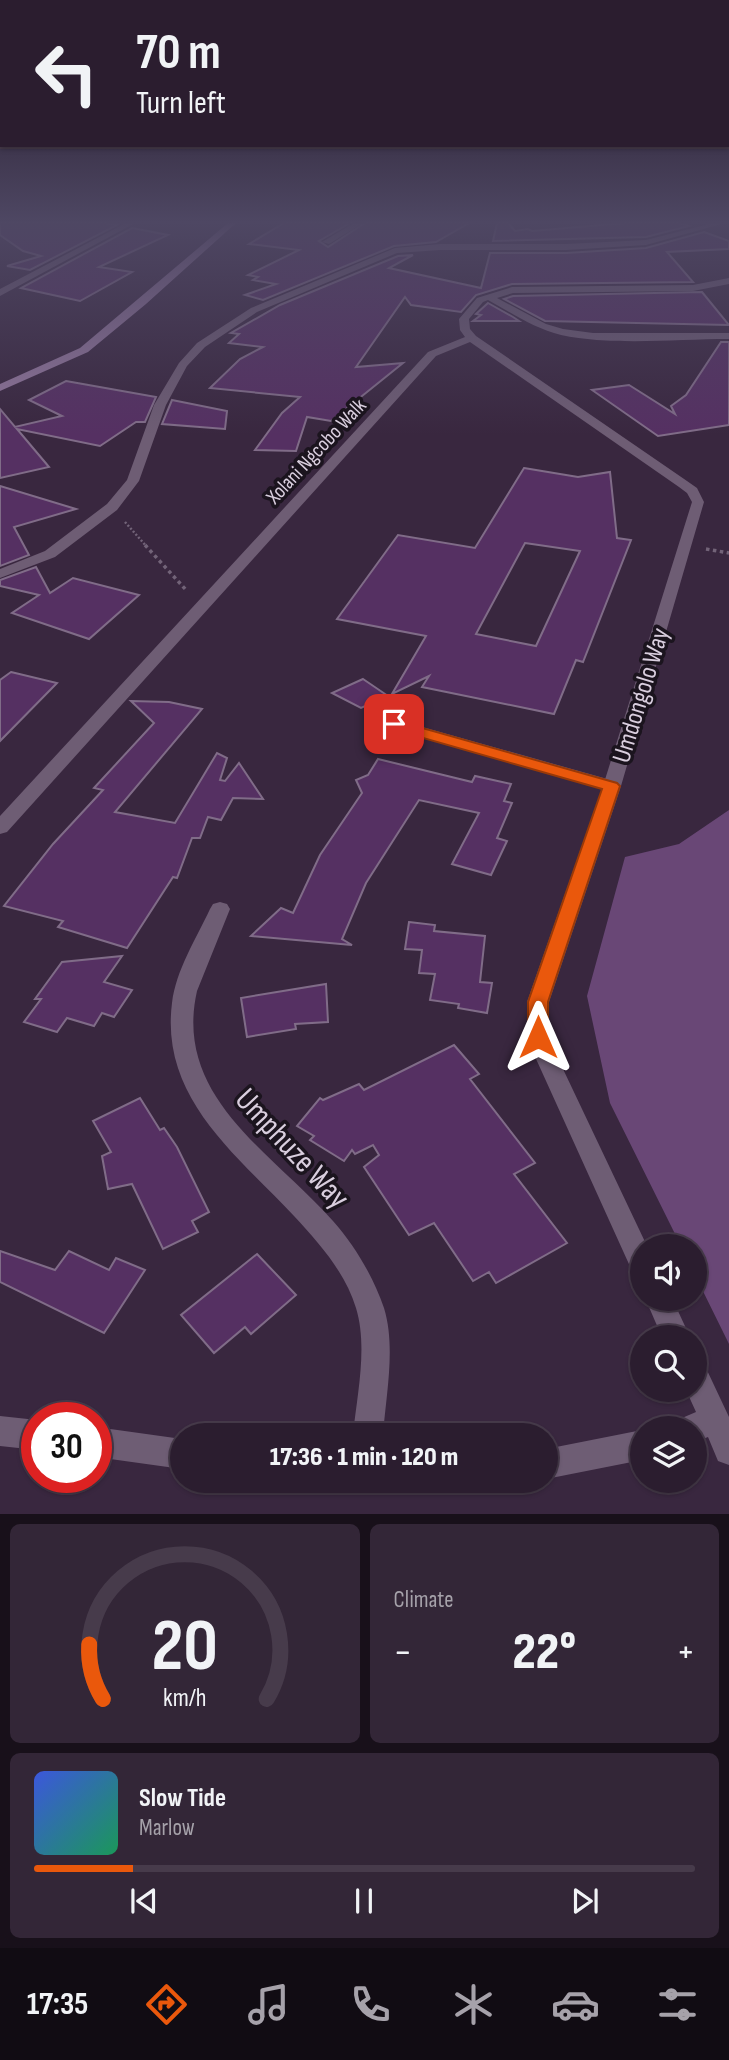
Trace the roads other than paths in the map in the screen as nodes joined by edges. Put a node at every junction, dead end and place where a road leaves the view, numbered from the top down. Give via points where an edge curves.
1 (150, 294) edge
2 (293, 294) edge
3 (500, 294) edge
4 (487, 296) junction
5 (729, 336) edge
6 (472, 338) junction
7 (0, 387) edge
8 (0, 574) edge
9 (394, 724) dead end
10 (612, 786) junction
11 (0, 828) edge
12 (220, 909) dead end
13 (630, 1238) edge
14 (369, 1423) edge
15 (707, 1427) edge
16 (0, 1431) edge
17 (21, 1433) edge
18 (112, 1445) edge
19 (630, 1447) edge
20 (729, 1450) edge
21 (170, 1452) edge
22 (558, 1462) edge

1 - 7 street via 84,350
2 - 8 street via 254,310 201,345 183,365 160,405 133,481 111,508 50,554
3 - 4 street
4 - 5 street via 562,332
4 - 6 street via 464,319
6 - 10 street, Umdongolo Way via 683,484 698,502
6 - 11 street, Xolani Ngcobo Walk via 432,354
9 - 10 street
10 - 13 street, Umdongolo Way via 538,1002 537,1020 543,1050
12 - 14 street, Umphuze Way via 183,1003 181,1037 187,1065 215,1117 328,1233 349,1261 370,1308
15 - 20 street
16 - 17 street
18 - 21 street
19 - 22 street

